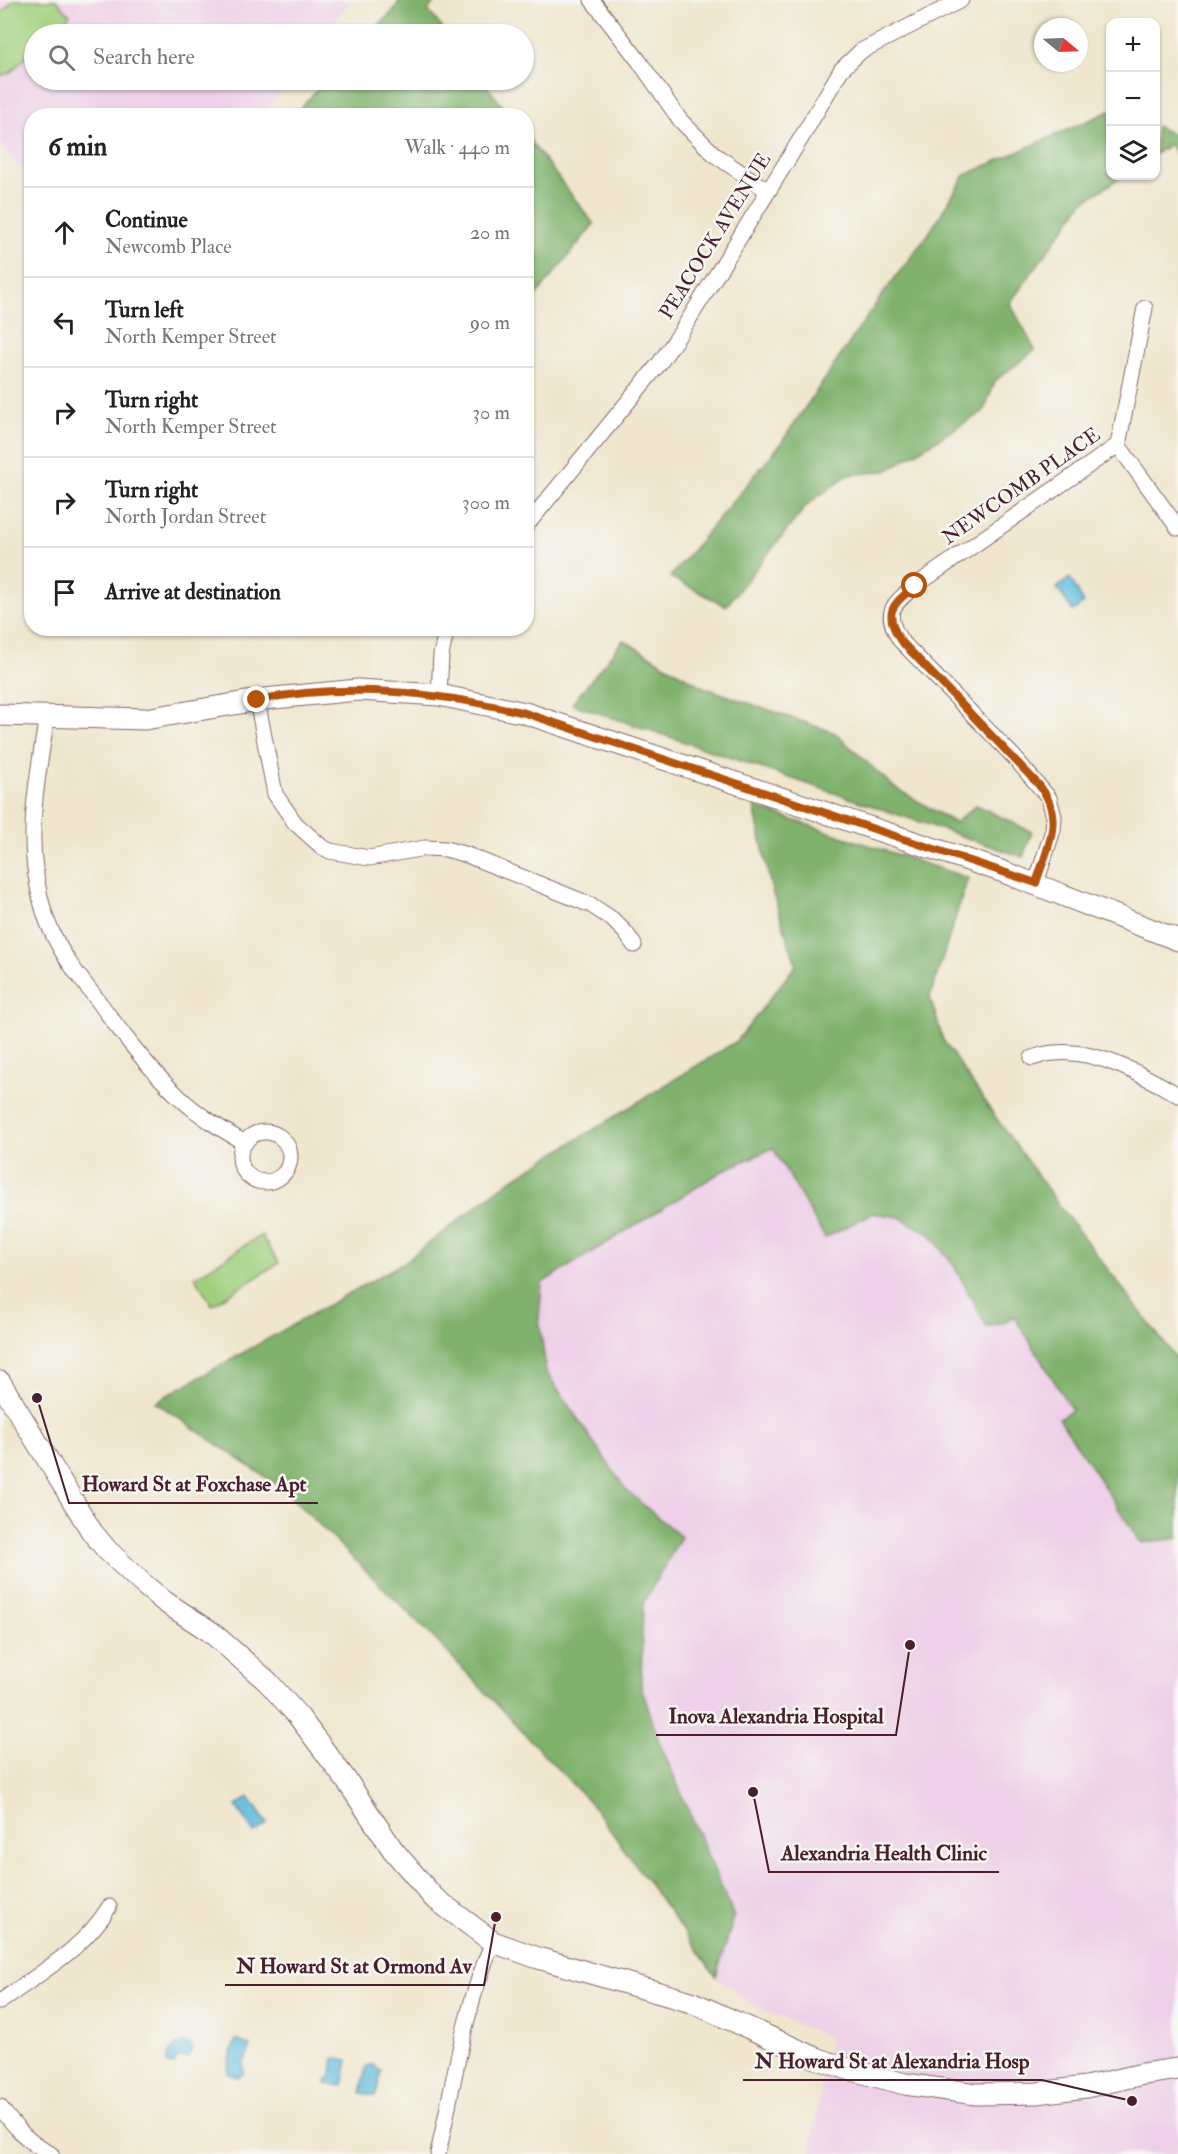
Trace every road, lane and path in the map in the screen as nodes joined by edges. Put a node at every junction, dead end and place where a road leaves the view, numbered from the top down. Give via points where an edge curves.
1 (592, 0) edge
2 (961, 0) edge
3 (768, 191) junction
4 (1145, 308) dead end
5 (1118, 445) junction
6 (534, 516) edge
7 (1178, 528) edge
8 (445, 636) edge
9 (439, 695) junction
10 (257, 700) junction
11 (0, 715) edge
12 (47, 715) junction
13 (1036, 883) junction
14 (1178, 940) edge
15 (634, 945) dead end
16 (1032, 1058) dead end
17 (1178, 1095) edge
18 (245, 1143) dead end
19 (0, 1382) edge
20 (109, 1907) dead end
21 (493, 1942) junction
22 (0, 2002) edge
23 (1178, 2069) edge
24 (0, 2107) edge
25 (51, 2154) edge
26 (438, 2154) edge

1 - 3 street via 680,120 715,155
2 - 3 street, PEACOCK AVENUE via 893,33 849,60
3 - 6 street, PEACOCK AVENUE via 659,364
4 - 5 street, NEWCOMB PLACE
5 - 7 street
5 - 13 street, NEWCOMB PLACE via 925,578 903,595 890,619 900,640 1048,798 1053,830
8 - 9 street
9 - 10 street via 358,690
9 - 13 street via 525,713
10 - 12 street via 145,718
10 - 15 street via 275,794 295,823 322,847 369,858 425,848 467,855 591,906 612,919
11 - 12 street
12 - 18 street via 33,845 34,868 51,931 67,961 177,1096
13 - 14 street
16 - 17 street via 1055,1053 1081,1054 1132,1070
19 - 21 street via 107,1550 157,1596 211,1632 268,1682 299,1717 393,1850 428,1891
20 - 22 street via 82,1942
21 - 23 street via 681,1998 816,2058 905,2084 976,2094 1037,2093
21 - 26 street via 468,2019
24 - 25 street via 28,2139

